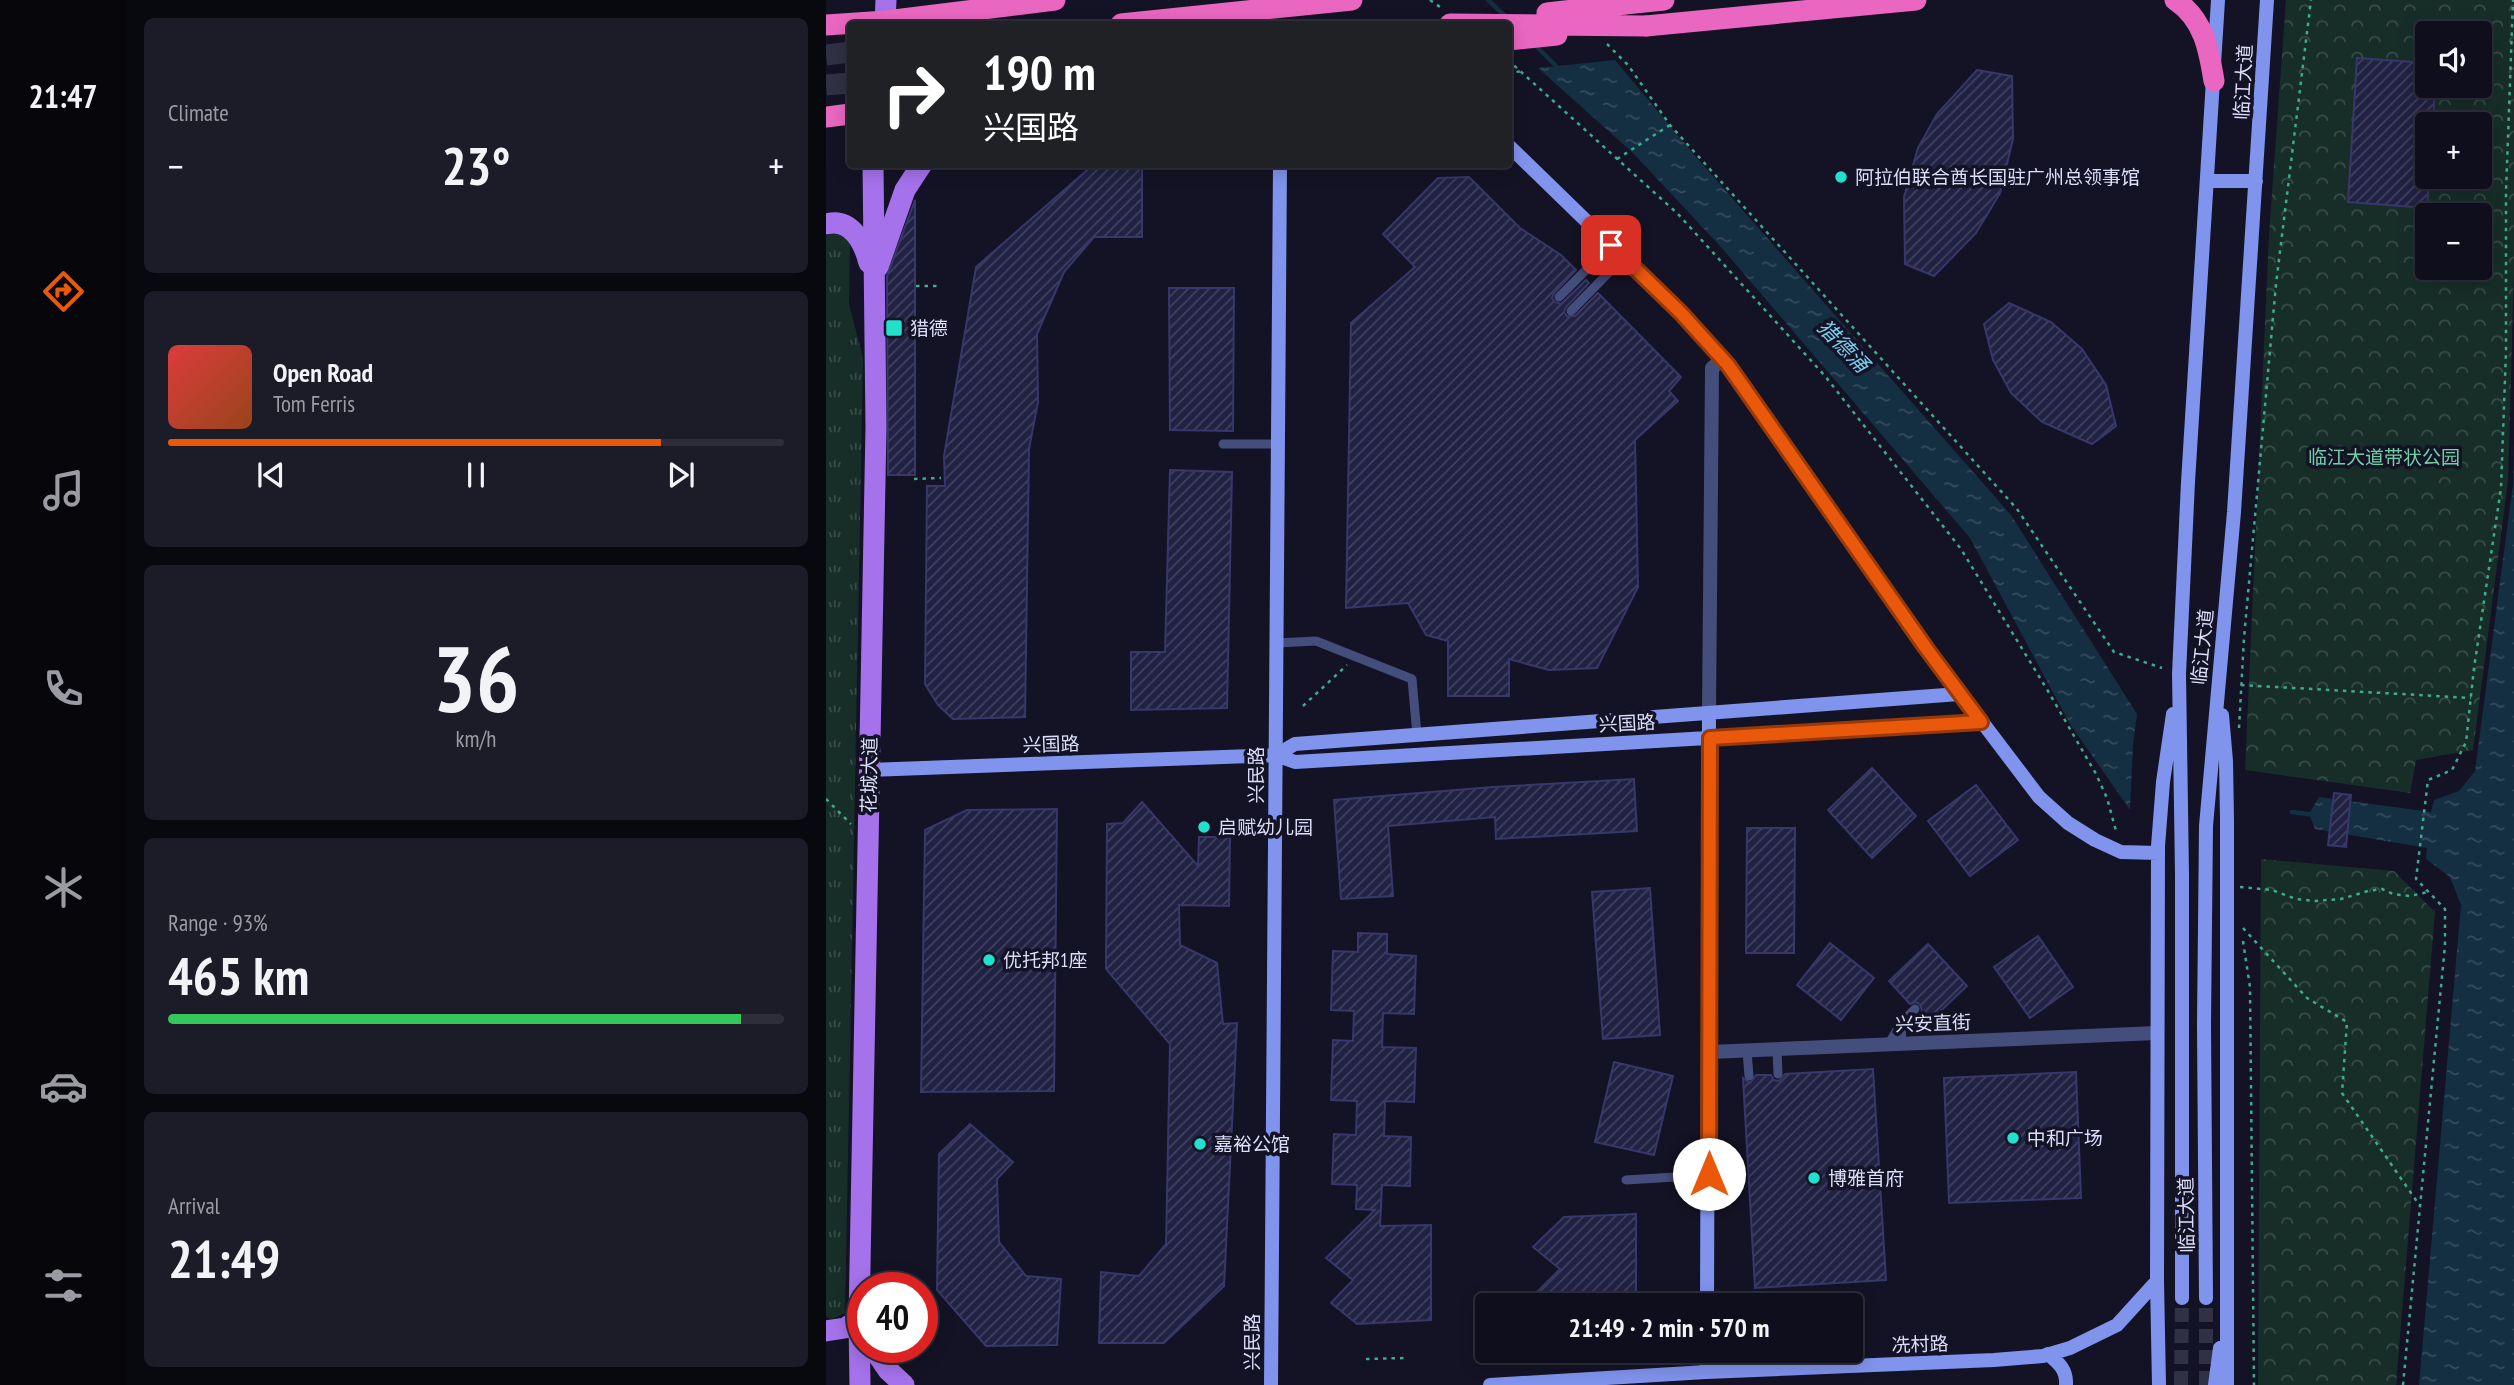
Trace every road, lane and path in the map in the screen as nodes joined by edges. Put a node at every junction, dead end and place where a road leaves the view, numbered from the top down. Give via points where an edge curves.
1 (1055, 0) edge
2 (1353, 0) edge
3 (1664, 0) edge
4 (1916, 0) edge
5 (2175, 0) edge
6 (2218, 0) edge
7 (2258, 0) edge
8 (2267, 0) edge
9 (2311, 0) edge
10 (2513, 0) edge
11 (1011, 3) edge
12 (1625, 4) junction
13 (886, 15) edge
14 (982, 21) edge
15 (1150, 21) edge
16 (1476, 21) edge
17 (1512, 23) edge
18 (1551, 23) junction
19 (826, 24) edge
20 (1646, 26) junction
21 (2265, 27) junction
22 (1512, 34) edge
23 (1600, 37) dead end
24 (1512, 40) edge
25 (1512, 63) edge
26 (1523, 71) junction
27 (1512, 72) edge
28 (2214, 81) junction
29 (847, 114) edge
30 (826, 117) edge
31 (1670, 125) junction
32 (1512, 149) edge
33 (1617, 159) junction
34 (873, 168) edge
35 (919, 168) edge
36 (1280, 168) edge
37 (2207, 181) junction
38 (2256, 181) junction
39 (826, 224) edge
40 (1611, 245) junction
41 (1624, 257) junction
42 (873, 282) junction
43 (916, 286) dead end
44 (941, 286) dead end
45 (1559, 297) dead end
46 (1571, 311) dead end
47 (1723, 359) junction
48 (1223, 444) dead end
49 (1278, 444) junction
50 (940, 478) dead end
51 (914, 479) dead end
52 (1277, 643) junction
53 (1356, 657) junction
54 (2162, 668) dead end
55 (2179, 674) junction
56 (2218, 678) junction
57 (2241, 685) junction
58 (1959, 695) junction
59 (2471, 698) junction
60 (1303, 706) dead end
61 (1709, 713) junction
62 (1981, 722) junction
63 (1417, 735) junction
64 (1710, 738) junction
65 (2239, 739) dead end
66 (1276, 755) junction
67 (869, 769) junction
68 (826, 799) edge
69 (854, 828) dead end
70 (2116, 831) dead end
71 (2158, 853) junction
72 (2234, 887) dead end
73 (2428, 892) junction
74 (1915, 1009) dead end
75 (2157, 1033) junction
76 (1895, 1044) junction
77 (1777, 1050) junction
78 (1747, 1051) junction
79 (1710, 1052) junction
80 (1778, 1074) dead end
81 (1749, 1076) dead end
82 (1709, 1174) junction
83 (1626, 1180) dead end
84 (2420, 1206) junction
85 (862, 1272) edge
86 (2157, 1281) junction
87 (1707, 1293) edge
88 (2182, 1298) tunnel mouth
89 (2206, 1298) tunnel mouth
90 (2227, 1300) junction
91 (847, 1327) edge
92 (826, 1331) edge
93 (2159, 1346) junction
94 (2048, 1354) junction
95 (1405, 1358) dead end
96 (1366, 1359) dead end
97 (860, 1363) edge
98 (883, 1363) edge
99 (1706, 1363) edge
100 (1706, 1372) junction
101 (860, 1385) edge
102 (904, 1385) edge
103 (1271, 1385) edge
104 (1490, 1385) edge
105 (2066, 1385) edge
106 (2159, 1385) edge
107 (2167, 1385) edge
108 (2215, 1385) edge
109 (2227, 1385) edge
110 (2254, 1385) edge
111 (2403, 1385) edge

1 - 11 highway
2 - 15 highway
3 - 12 highway
4 - 20 highway
5 - 28 highway via 2203,32
6 - 28 main road, 临江大道
7 - 21 main road
8 - 21 main road, 临江大道
9 - 57 path via 2276,284
10 - 59 path via 2501,488
11 - 13 highway
11 - 14 highway
12 - 16 highway, bridge
12 - 18 highway, bridge
13 - 19 highway
17 - 18 highway, bridge
18 - 20 highway, bridge
18 - 22 highway, bridge
20 - 24 highway, bridge
21 - 38 main road, 临江大道
23 - 31 path via 1628,65
25 - 26 path
26 - 27 path
26 - 33 path
28 - 37 main road, 临江大道
29 - 30 highway
31 - 33 path
31 - 54 path via 2017,509 2114,652
32 - 40 main road
33 - 70 path via 1678,214 1825,376 1961,549 2096,774
34 - 42 main road, 花城大道
35 - 42 main road via 905,190
36 - 49 main road, 兴民路
37 - 38 main road
37 - 55 main road, 临江大道
38 - 56 main road, 临江大道
39 - 42 main road via 843,224 854,231 862,242
40 - 41 main road
40 - 45 lane
41 - 46 lane
41 - 47 main road
42 - 67 main road, 花城大道 via 876,427
43 - 44 path
47 - 58 main road
47 - 61 street via 1712,368
48 - 49 lane
49 - 52 main road, 兴民路
50 - 51 path
52 - 53 lane via 1316,641
52 - 66 main road, 兴民路
53 - 60 path
53 - 63 lane via 1412,679
55 - 71 main road
55 - 88 main road, 临江大道
56 - 89 main road, 临江大道 via 2204,904
56 - 90 main road via 2226,784
57 - 59 path
57 - 65 path
58 - 61 main road, 兴国路
58 - 62 main road
59 - 73 path via 2466,742 2452,770 2428,780 2416,879
61 - 63 main road, 兴国路
61 - 64 main road
62 - 64 main road, 兴国路
62 - 71 main road via 2039,797 2068,823 2121,852
63 - 66 main road, 兴国路 via 1295,744
64 - 66 main road, 兴国路 via 1295,762
64 - 79 main road
66 - 67 main road, 兴国路
66 - 103 main road, 兴民路
67 - 85 main road, 花城大道
68 - 69 path
71 - 75 main road
72 - 73 path via 2272,890 2315,901 2368,891 2410,896
73 - 84 path via 2445,909 2445,945
74 - 76 lane via 1901,1023
75 - 76 street, 兴安直街
75 - 86 main road
76 - 77 street, 兴安直街
77 - 78 street, 兴安直街
77 - 80 lane
78 - 79 street, 兴安直街
78 - 81 lane
79 - 82 main road
82 - 83 lane
82 - 87 main road
84 - 110 path via 2342,1093 2347,1022 2307,998 2241,925 2250,986
84 - 111 path
86 - 93 main road
86 - 94 main road, 冼村路 via 2117,1325
90 - 108 main road
90 - 109 main road
91 - 92 main road
93 - 106 main road
93 - 107 main road
94 - 100 main road, 冼村路
94 - 105 main road via 2064,1371
95 - 96 path
97 - 101 main road, 花城大道
98 - 102 main road
99 - 100 main road
100 - 104 main road, 冼村路

